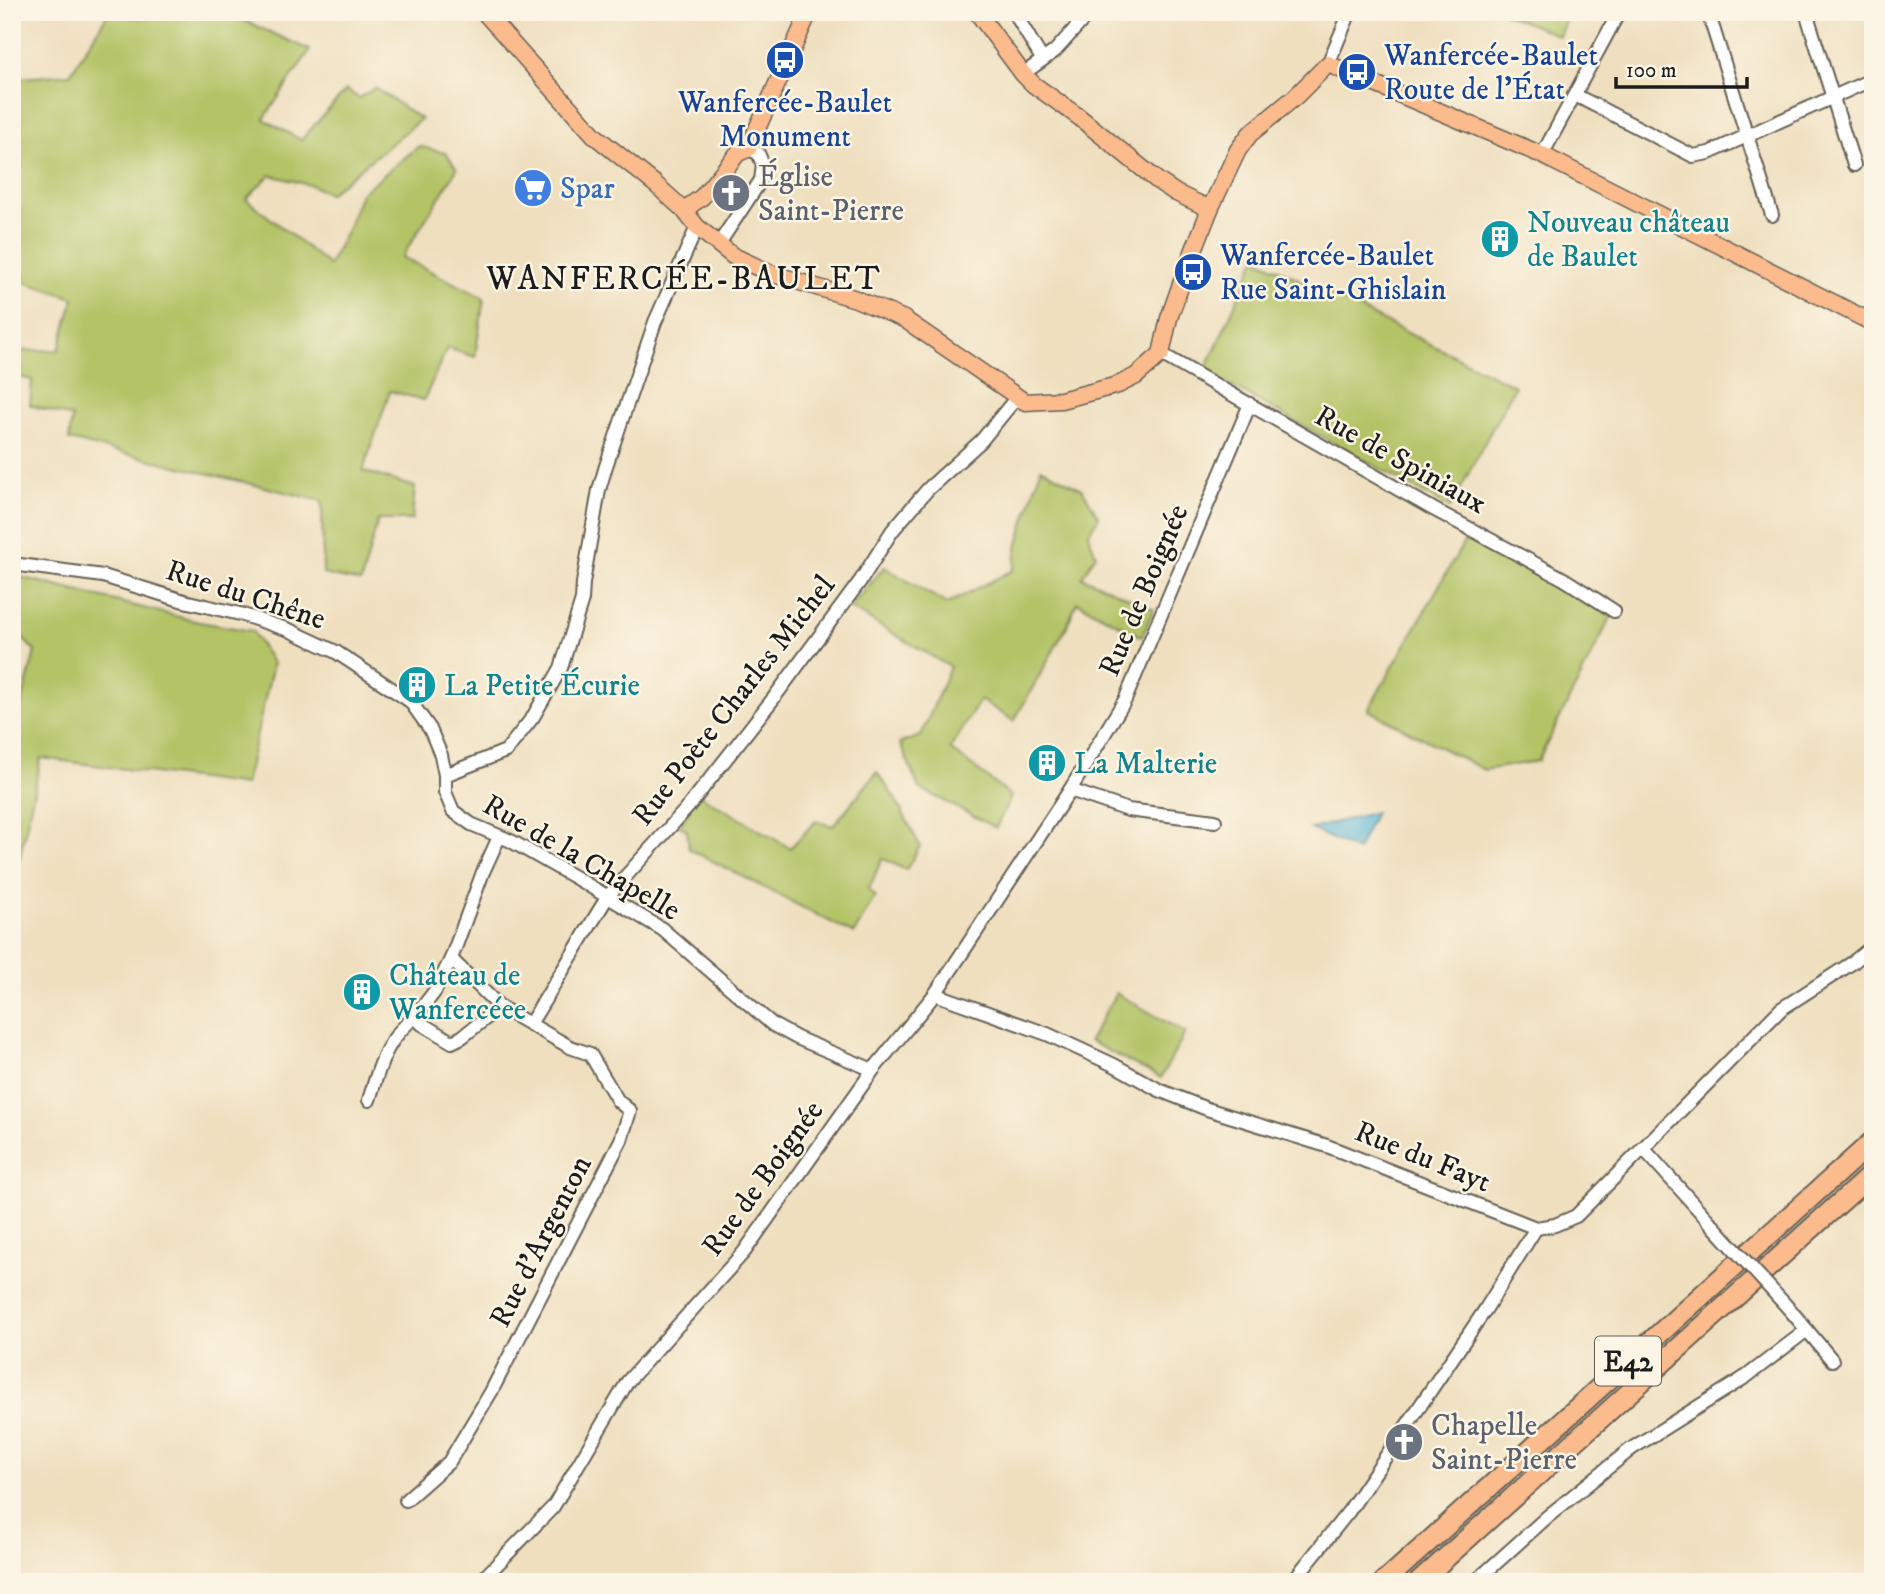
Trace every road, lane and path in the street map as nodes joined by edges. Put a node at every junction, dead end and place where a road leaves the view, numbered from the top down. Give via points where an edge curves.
1 (484, 12) edge
2 (809, 12) edge
3 (977, 12) edge
4 (1014, 12) edge
5 (1090, 12) edge
6 (1350, 12) edge
7 (1619, 12) edge
8 (1708, 12) edge
9 (1806, 12) edge
10 (1042, 60) junction
11 (1328, 64) junction
12 (1023, 75) junction
13 (1873, 79) edge
14 (1575, 95) junction
15 (1833, 98) junction
16 (1746, 136) junction
17 (748, 149) junction
18 (1542, 155) junction
19 (1854, 165) dead end
20 (684, 209) junction
21 (1210, 209) junction
22 (1772, 215) dead end
23 (697, 227) junction
24 (718, 244) junction
25 (1873, 323) edge
26 (1161, 354) junction
27 (1017, 397) junction
28 (1250, 404) junction
29 (12, 564) edge
30 (1614, 611) dead end
31 (445, 775) junction
32 (1070, 790) junction
33 (1215, 821) dead end
34 (499, 837) junction
35 (608, 896) junction
36 (1873, 946) edge
37 (451, 959) junction
38 (935, 994) junction
39 (500, 1007) junction
40 (415, 1017) junction
41 (530, 1024) junction
42 (873, 1070) junction
43 (369, 1100) dead end
44 (1873, 1141) edge
45 (1643, 1148) junction
46 (1873, 1173) edge
47 (1536, 1228) junction
48 (1807, 1330) junction
49 (1832, 1360) dead end
50 (406, 1500) dead end
51 (480, 1582) edge
52 (1292, 1582) edge
53 (1384, 1582) edge
54 (1419, 1582) edge
55 (1475, 1582) edge

1 - 20 main road via 595,136
2 - 17 main road
3 - 12 main road
4 - 10 street
5 - 10 street
6 - 11 street
7 - 14 street
8 - 16 street
9 - 15 street
10 - 12 street
11 - 18 main road
11 - 21 main road via 1244,141
12 - 21 main road via 1137,166
13 - 15 street
14 - 16 street via 1693,156
14 - 18 street
15 - 16 street
15 - 19 street
16 - 22 street
17 - 20 main road via 738,153 702,197
17 - 24 street via 758,153 761,180
18 - 25 main road
20 - 23 main road
21 - 26 main road via 1169,318
23 - 24 main road
23 - 31 street, Rue de la Chapelle via 655,322 606,466 582,600 561,668 533,717 506,751
24 - 27 main road via 770,273 904,319
26 - 27 main road via 1136,376 1097,392 1061,400 1025,402
26 - 28 street, Rue de Spiniaux
27 - 35 street, Rue Poète Charles Michel via 981,441 928,489 892,531 765,710 688,807
28 - 30 street, Rue de Spiniaux
28 - 32 street, Rue de Boignée via 1125,700
29 - 31 street, Rue du Chêne via 103,576 240,614 336,652 410,701 430,729
31 - 34 street, Rue de la Chapelle via 445,792 453,811
32 - 33 street via 1128,810
32 - 38 street, Rue de Boignée
34 - 35 street, Rue de la Chapelle
34 - 37 street
35 - 41 street, Rue Poète Charles Michel
35 - 42 street, Rue de la Chapelle via 662,929 773,1025
36 - 45 street via 1781,1009
37 - 39 street
37 - 40 street
38 - 42 street, Rue de Boignée
38 - 47 street, Rue du Fayt via 1047,1034 1158,1090 1327,1146
39 - 40 street via 452,1042
39 - 41 street
40 - 43 street via 386,1048
41 - 50 street, Rue d'Argenton via 590,1054 618,1101 630,1111 621,1140 491,1392 449,1462
42 - 51 street, Rue de Boignée via 744,1252 628,1381 553,1507
44 - 53 highway, E42
45 - 47 street via 1576,1216
45 - 48 street, bridge
46 - 54 highway, E42
47 - 52 street via 1349,1511
48 - 49 street
48 - 55 street via 1747,1376 1631,1449

